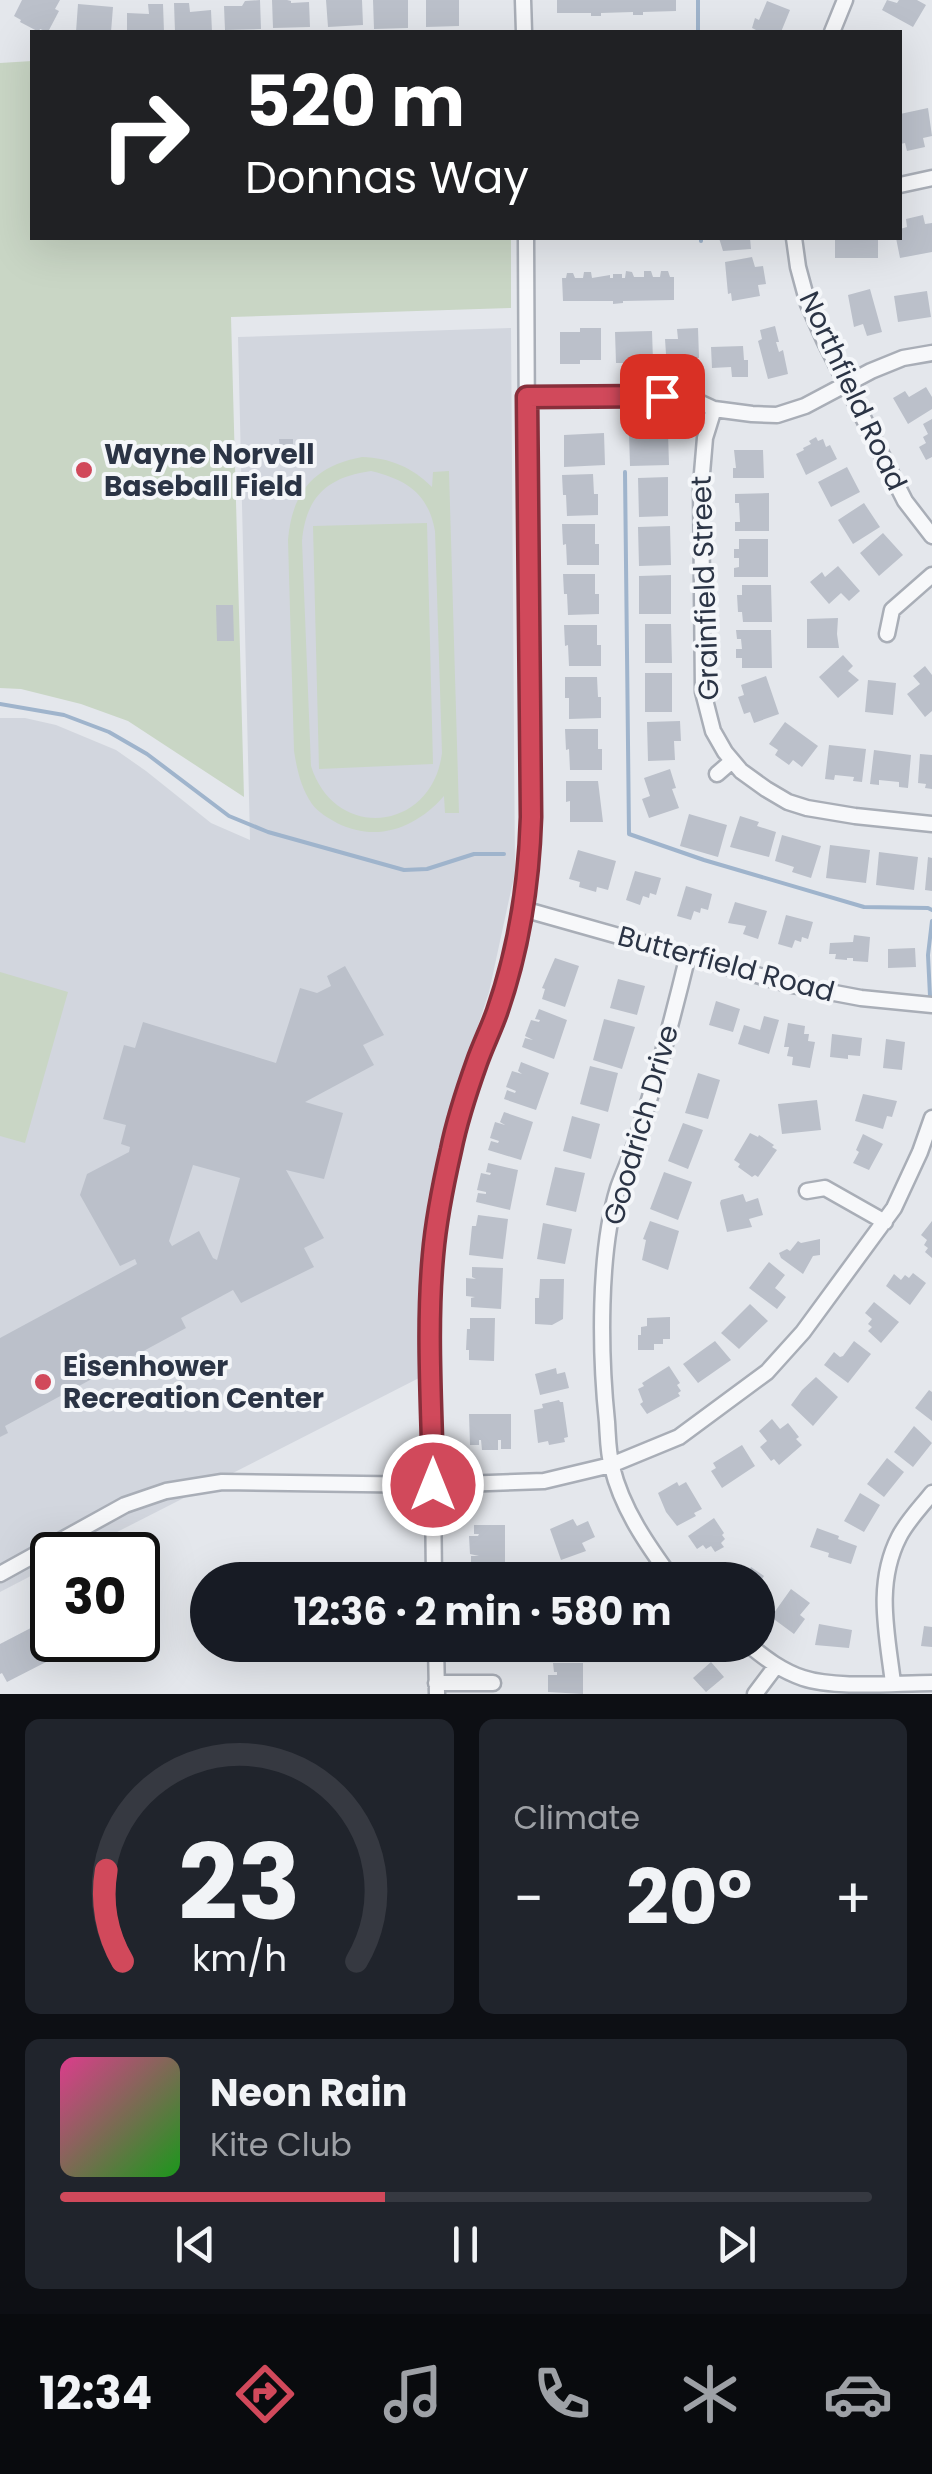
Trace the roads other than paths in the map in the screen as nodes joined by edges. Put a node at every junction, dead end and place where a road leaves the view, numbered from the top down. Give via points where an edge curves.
1 (523, 0) edge
2 (844, 0) edge
3 (524, 30) edge
4 (833, 30) edge
5 (932, 178) edge
6 (902, 185) edge
7 (526, 240) edge
8 (794, 240) edge
9 (932, 353) edge
10 (846, 385) junction
11 (527, 397) junction
12 (714, 410) junction
13 (932, 536) edge
14 (932, 575) edge
15 (887, 634) dead end
16 (732, 761) junction
17 (717, 774) dead end
18 (932, 824) edge
19 (523, 909) junction
20 (688, 955) junction
21 (932, 1005) edge
22 (932, 1118) edge
23 (806, 1191) dead end
24 (885, 1222) junction
25 (611, 1465) junction
26 (433, 1485) junction
27 (932, 1493) edge
28 (434, 1562) edge
29 (660, 1562) edge
30 (0, 1574) edge
31 (436, 1662) edge
32 (771, 1662) edge
33 (776, 1666) junction
34 (493, 1683) dead end
35 (894, 1683) junction
36 (932, 1683) edge
37 (436, 1689) edge
38 (756, 1694) edge

1 - 3 street
2 - 4 street
5 - 6 street
7 - 11 street
8 - 10 street, Northfield Road via 808,304
9 - 10 street via 903,358
10 - 12 street via 777,415
10 - 13 street, Northfield Road via 905,501
11 - 12 street via 669,396
11 - 19 street via 531,817
12 - 16 street, Grainfield Street via 702,458 703,692 713,731
14 - 15 street via 892,610
16 - 17 street
16 - 18 street, Grainfield Street via 788,802
19 - 20 street, Butterfield Road
19 - 26 street via 506,985 452,1144 438,1213 431,1298
20 - 21 street, Butterfield Road via 834,994
20 - 25 street, Goodrich Drive via 608,1237 603,1357
22 - 24 street
23 - 24 street via 825,1188
24 - 25 street via 768,1372 679,1437
25 - 26 street via 544,1481
25 - 29 street, Goodrich Drive
26 - 28 street
26 - 30 street via 222,1482 166,1491 125,1505
27 - 35 street via 900,1534 888,1563 883,1599
31 - 37 street
32 - 33 street
33 - 35 street via 807,1680
33 - 38 street
34 - 37 street
35 - 36 street

